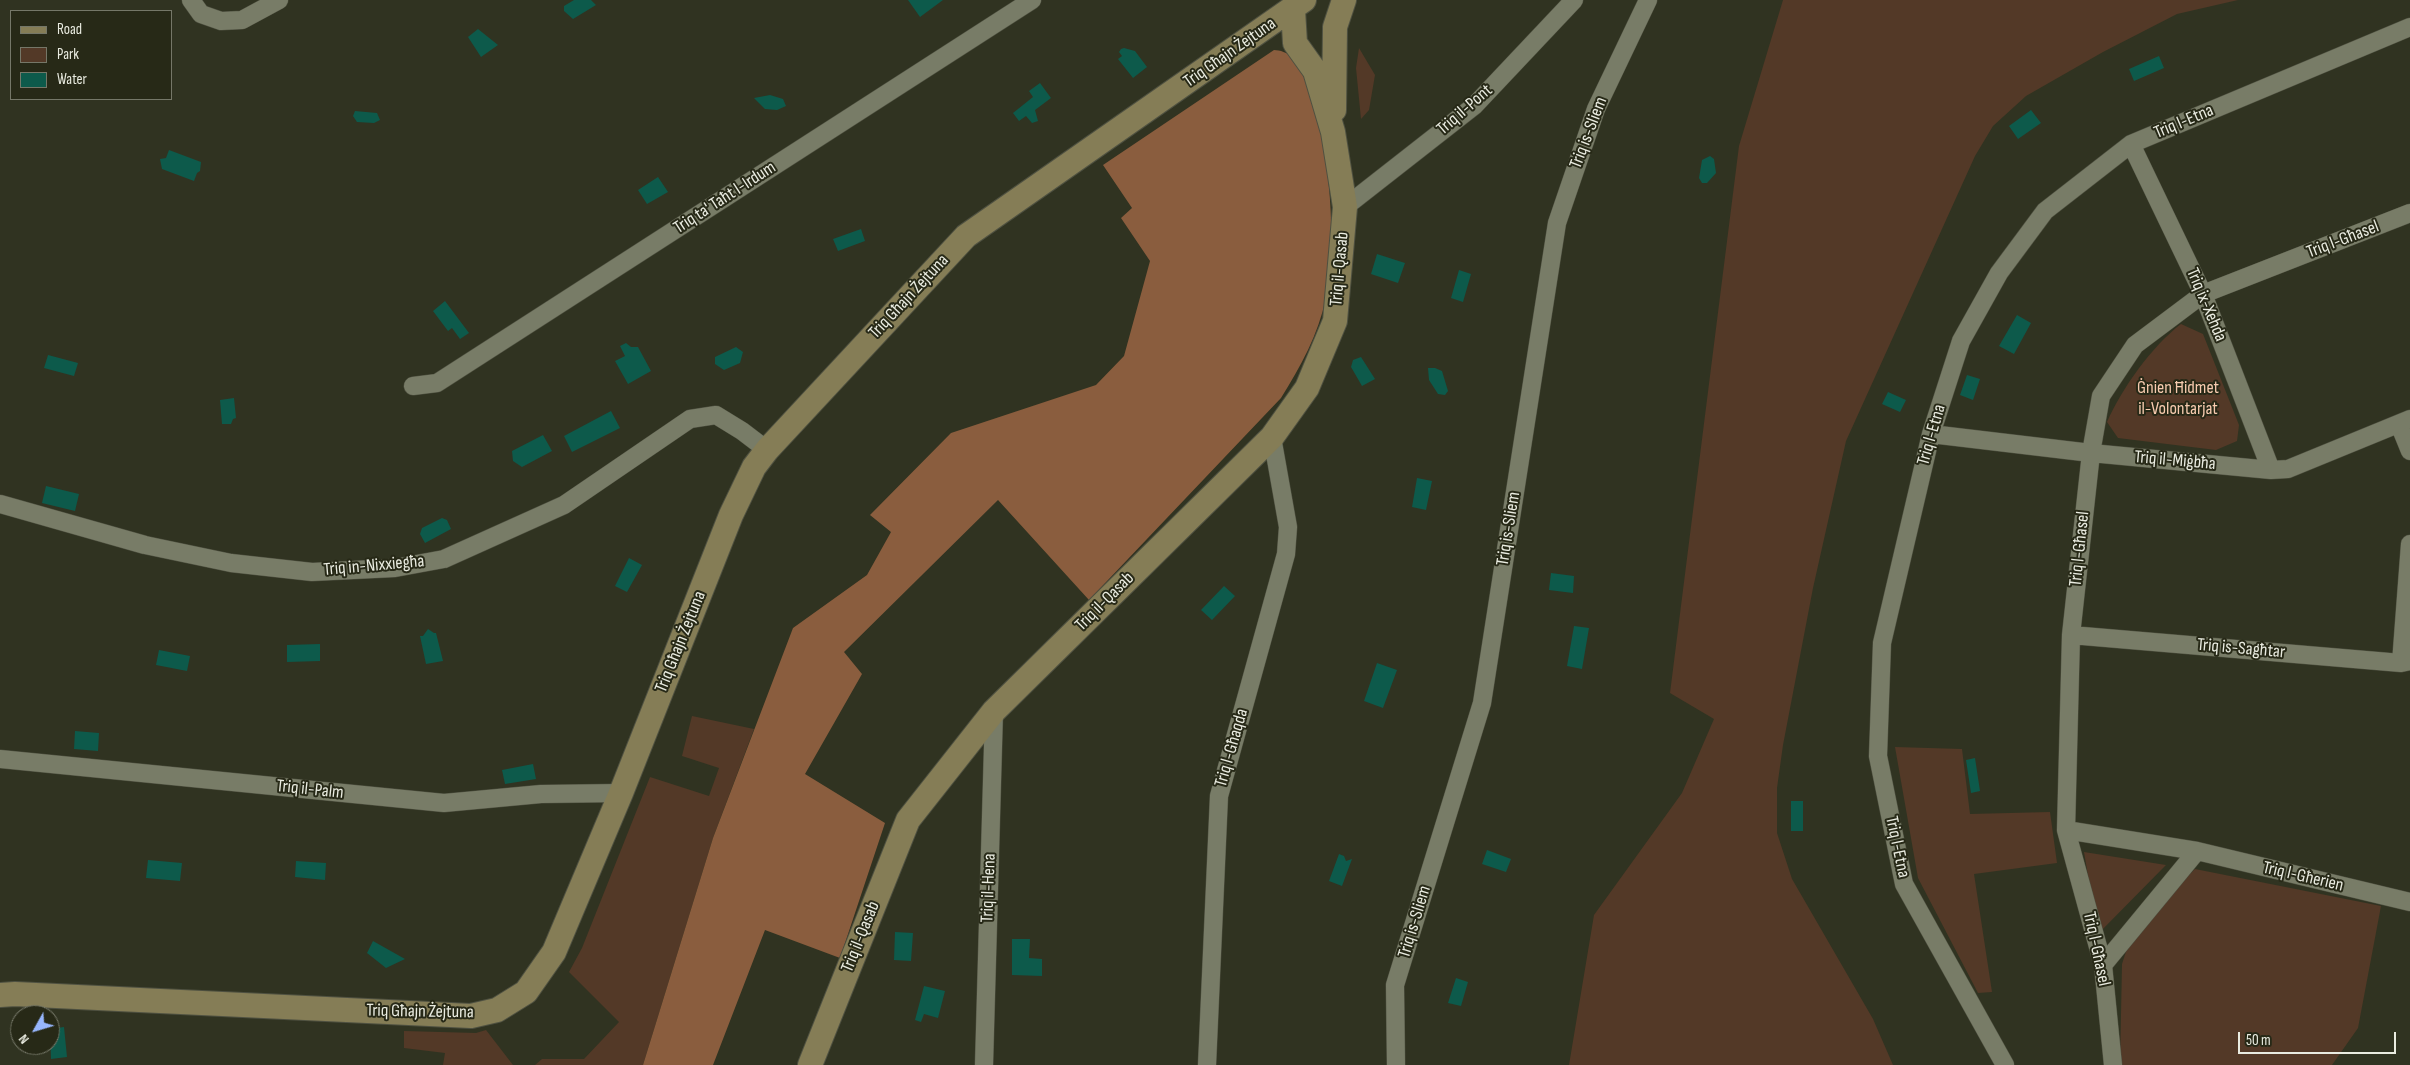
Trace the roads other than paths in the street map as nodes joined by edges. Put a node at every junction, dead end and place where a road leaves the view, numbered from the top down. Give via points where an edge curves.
1 (192, 0) edge
2 (279, 0) edge
3 (1032, 0) edge
4 (1574, 0) edge
5 (1648, 0) edge
6 (1338, 2) edge
7 (1298, 5) edge
8 (2410, 27) edge
9 (1334, 132) junction
10 (2131, 144) junction
11 (1345, 207) junction
12 (2410, 213) edge
13 (2203, 294) junction
14 (413, 386) dead end
15 (2405, 421) edge
16 (1930, 434) junction
17 (1272, 437) junction
18 (767, 450) junction
19 (2410, 452) edge
20 (2091, 453) junction
21 (2271, 470) junction
22 (0, 504) edge
23 (2410, 544) edge
24 (2071, 635) junction
25 (2405, 662) edge
26 (994, 711) junction
27 (0, 759) edge
28 (621, 793) junction
29 (2066, 830) junction
30 (2197, 851) junction
31 (2410, 902) edge
32 (2103, 965) junction
33 (0, 995) edge
34 (810, 1065) edge
35 (984, 1065) edge
36 (1207, 1065) edge
37 (1396, 1065) edge
38 (2005, 1065) edge
39 (2113, 1065) edge

1 - 2 street via 202,14 221,22 242,20
3 - 14 street, Triq ta' Taħt l-Irdum via 437,383
4 - 11 street, Triq il-Pont via 1474,106
5 - 37 street, Triq is-Sliem via 1596,109 1556,223 1482,703 1395,985
6 - 9 street, Triq il-Qasab
7 - 9 street, Triq il-Qasab via 1295,43 1315,71
7 - 18 street, Triq Għajn Żejtuna via 966,236
8 - 10 street, Triq l-Etna
9 - 11 street, Triq il-Qasab
10 - 13 street, Triq ix-Xehda
10 - 16 street, Triq l-Etna via 2045,211 1999,272 1961,341
11 - 17 street, Triq il-Qasab via 1335,321 1307,388
12 - 13 street, Triq l-Għasel
13 - 20 street, Triq l-Għasel via 2135,345 2101,396
13 - 21 street, Triq ix-Xehda
15 - 19 street
15 - 21 street, Triq il-Miġbħa via 2288,469
16 - 20 street, Triq il-Miġbħa
16 - 38 street, Triq l-Etna via 1882,643 1878,756 1904,884
17 - 26 street, Triq il-Qasab
17 - 36 street, Triq l-Għaqda via 1288,527 1286,554 1219,796
18 - 22 street, Triq in-Nixxiegħa via 716,415 690,419 564,505 444,559 395,568 312,572 231,563 145,545
18 - 28 street, Triq Għajn Żejtuna via 754,467 731,515
20 - 21 street, Triq il-Miġbħa
20 - 24 street, Triq l-Għasel
23 - 25 street
24 - 25 street, Triq is-Sagħtar
24 - 29 street, Triq l-Għasel
26 - 34 street, Triq il-Qasab via 908,820
26 - 35 street, Triq il-Hena
27 - 28 street, Triq il-Palm via 444,803 541,794
28 - 33 street, Triq Għajn Żejtuna via 554,952 526,992 497,1010 471,1016
29 - 30 street, Triq l-Għerien
29 - 32 street, Triq l-Għasel
30 - 31 street, Triq l-Għerien
30 - 32 street
32 - 39 street, Triq l-Għasel

